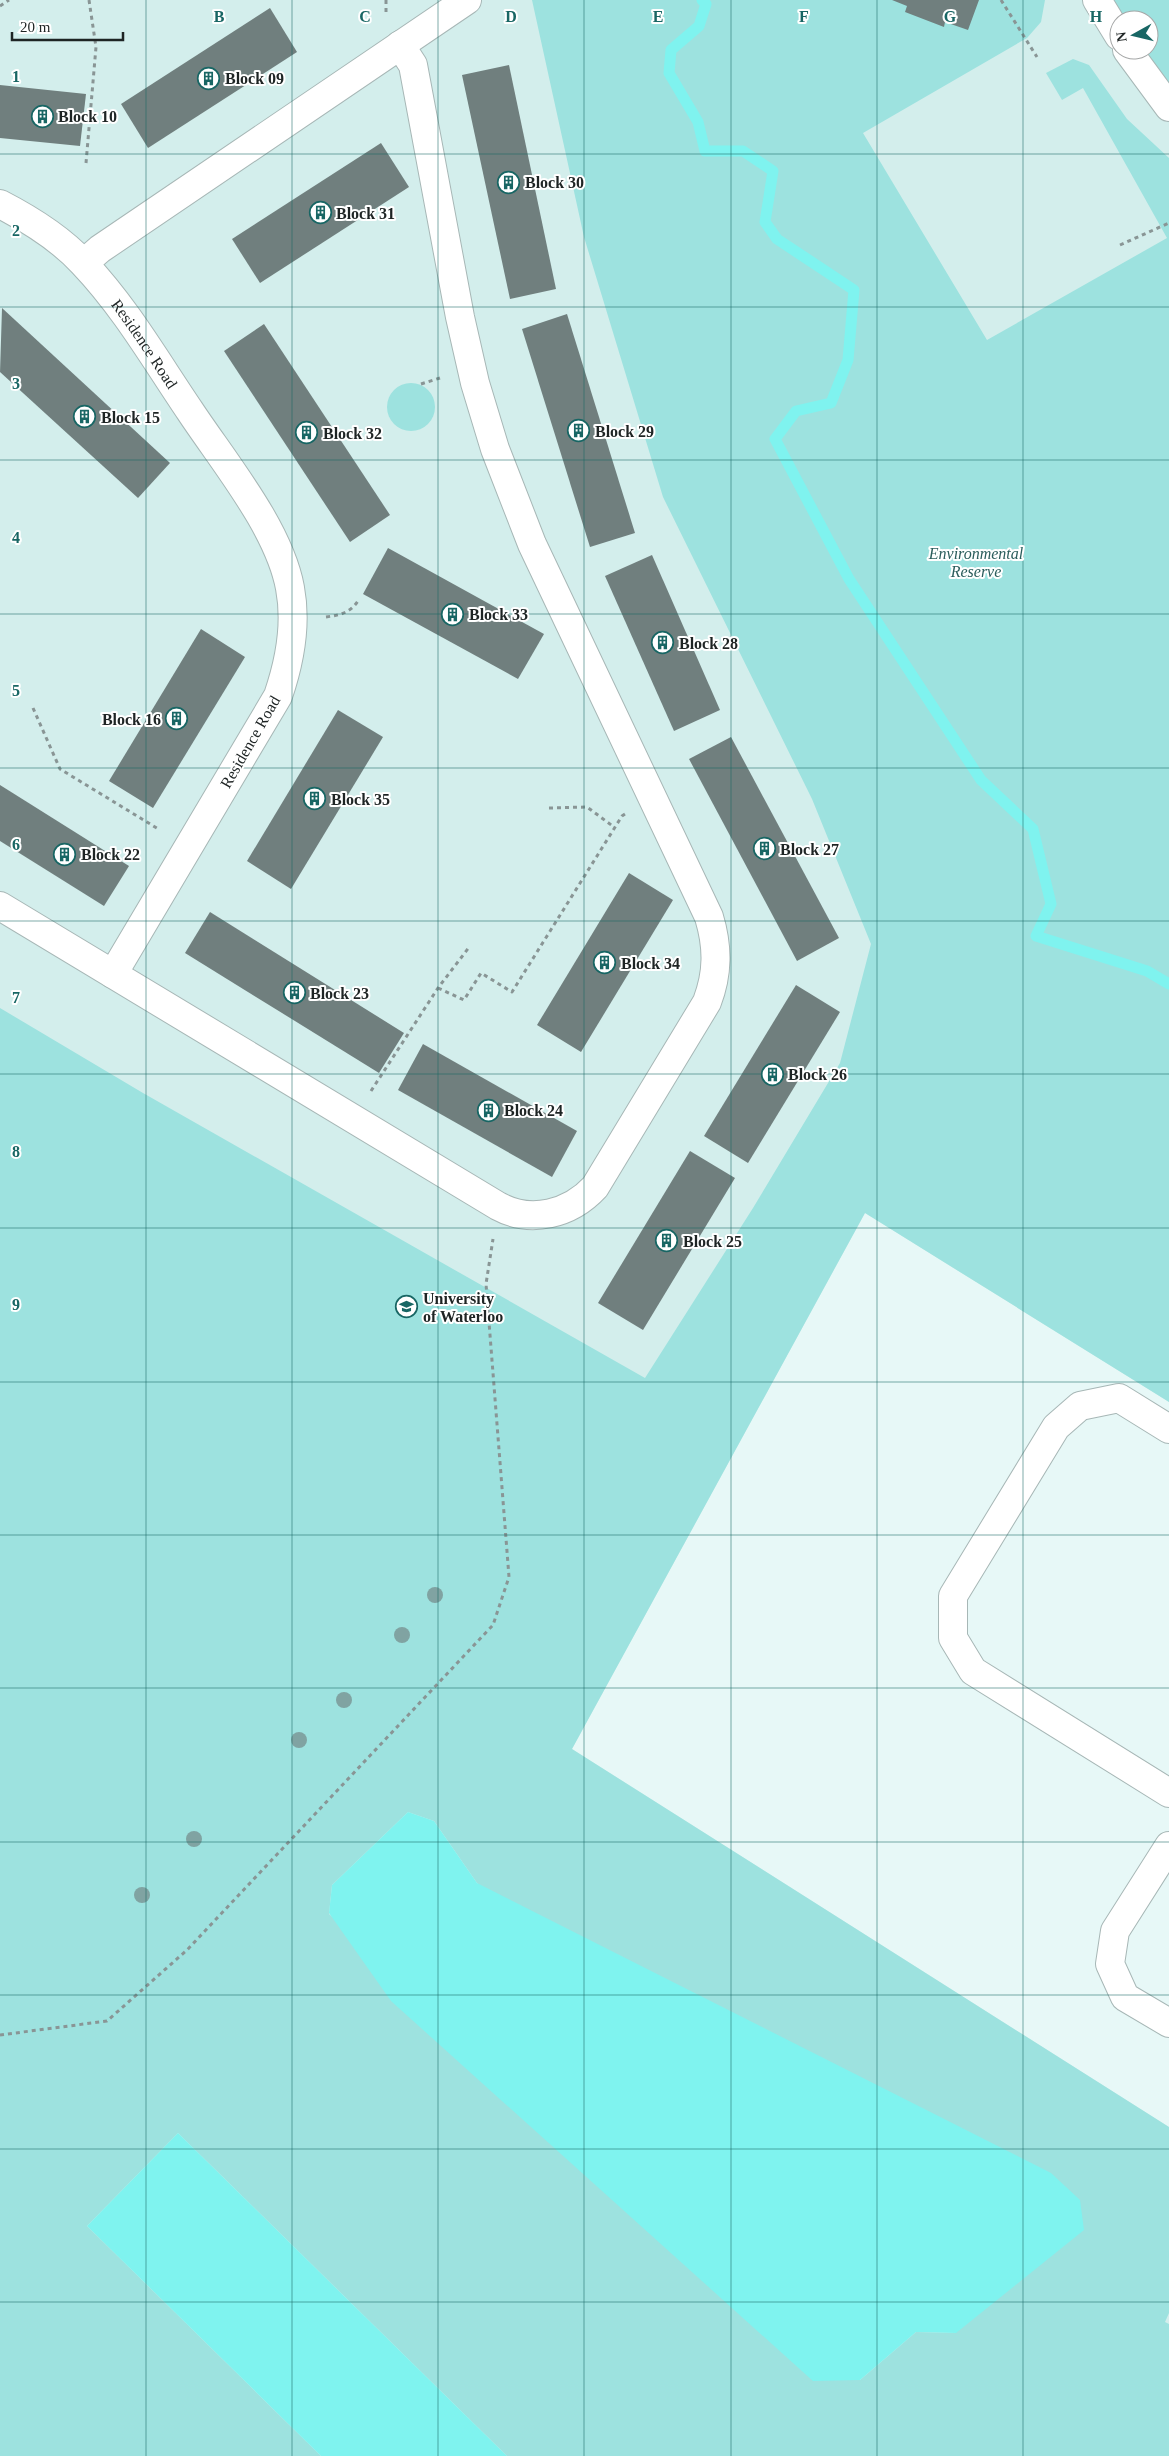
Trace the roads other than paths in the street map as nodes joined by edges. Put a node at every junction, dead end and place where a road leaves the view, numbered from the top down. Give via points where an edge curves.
1 (467, 0) edge
2 (1097, 0) edge
3 (1109, 20) edge
4 (400, 45) junction
5 (1134, 60) edge
6 (1169, 107) edge
7 (0, 204) edge
8 (84, 263) junction
9 (0, 906) edge
10 (112, 974) junction
11 (1169, 1429) edge
12 (1169, 1793) edge
13 (1169, 1846) edge
14 (1169, 2023) edge

1 - 4 street
2 - 3 street
4 - 8 street
4 - 10 street via 413,65 460,317 495,449 532,544 706,910 716,954 715,973 707,1002 601,1178 588,1194 565,1209 544,1215 522,1214 498,1206
5 - 6 street
7 - 8 street, Residence Road via 40,227
8 - 10 street, Residence Road via 129,321 270,532 285,569 292,607 293,633 278,696
9 - 10 street
11 - 12 street via 1120,1398 1080,1406 1056,1427 953,1596 953,1638 973,1671
13 - 14 street via 1115,1931 1110,1964 1125,1997

